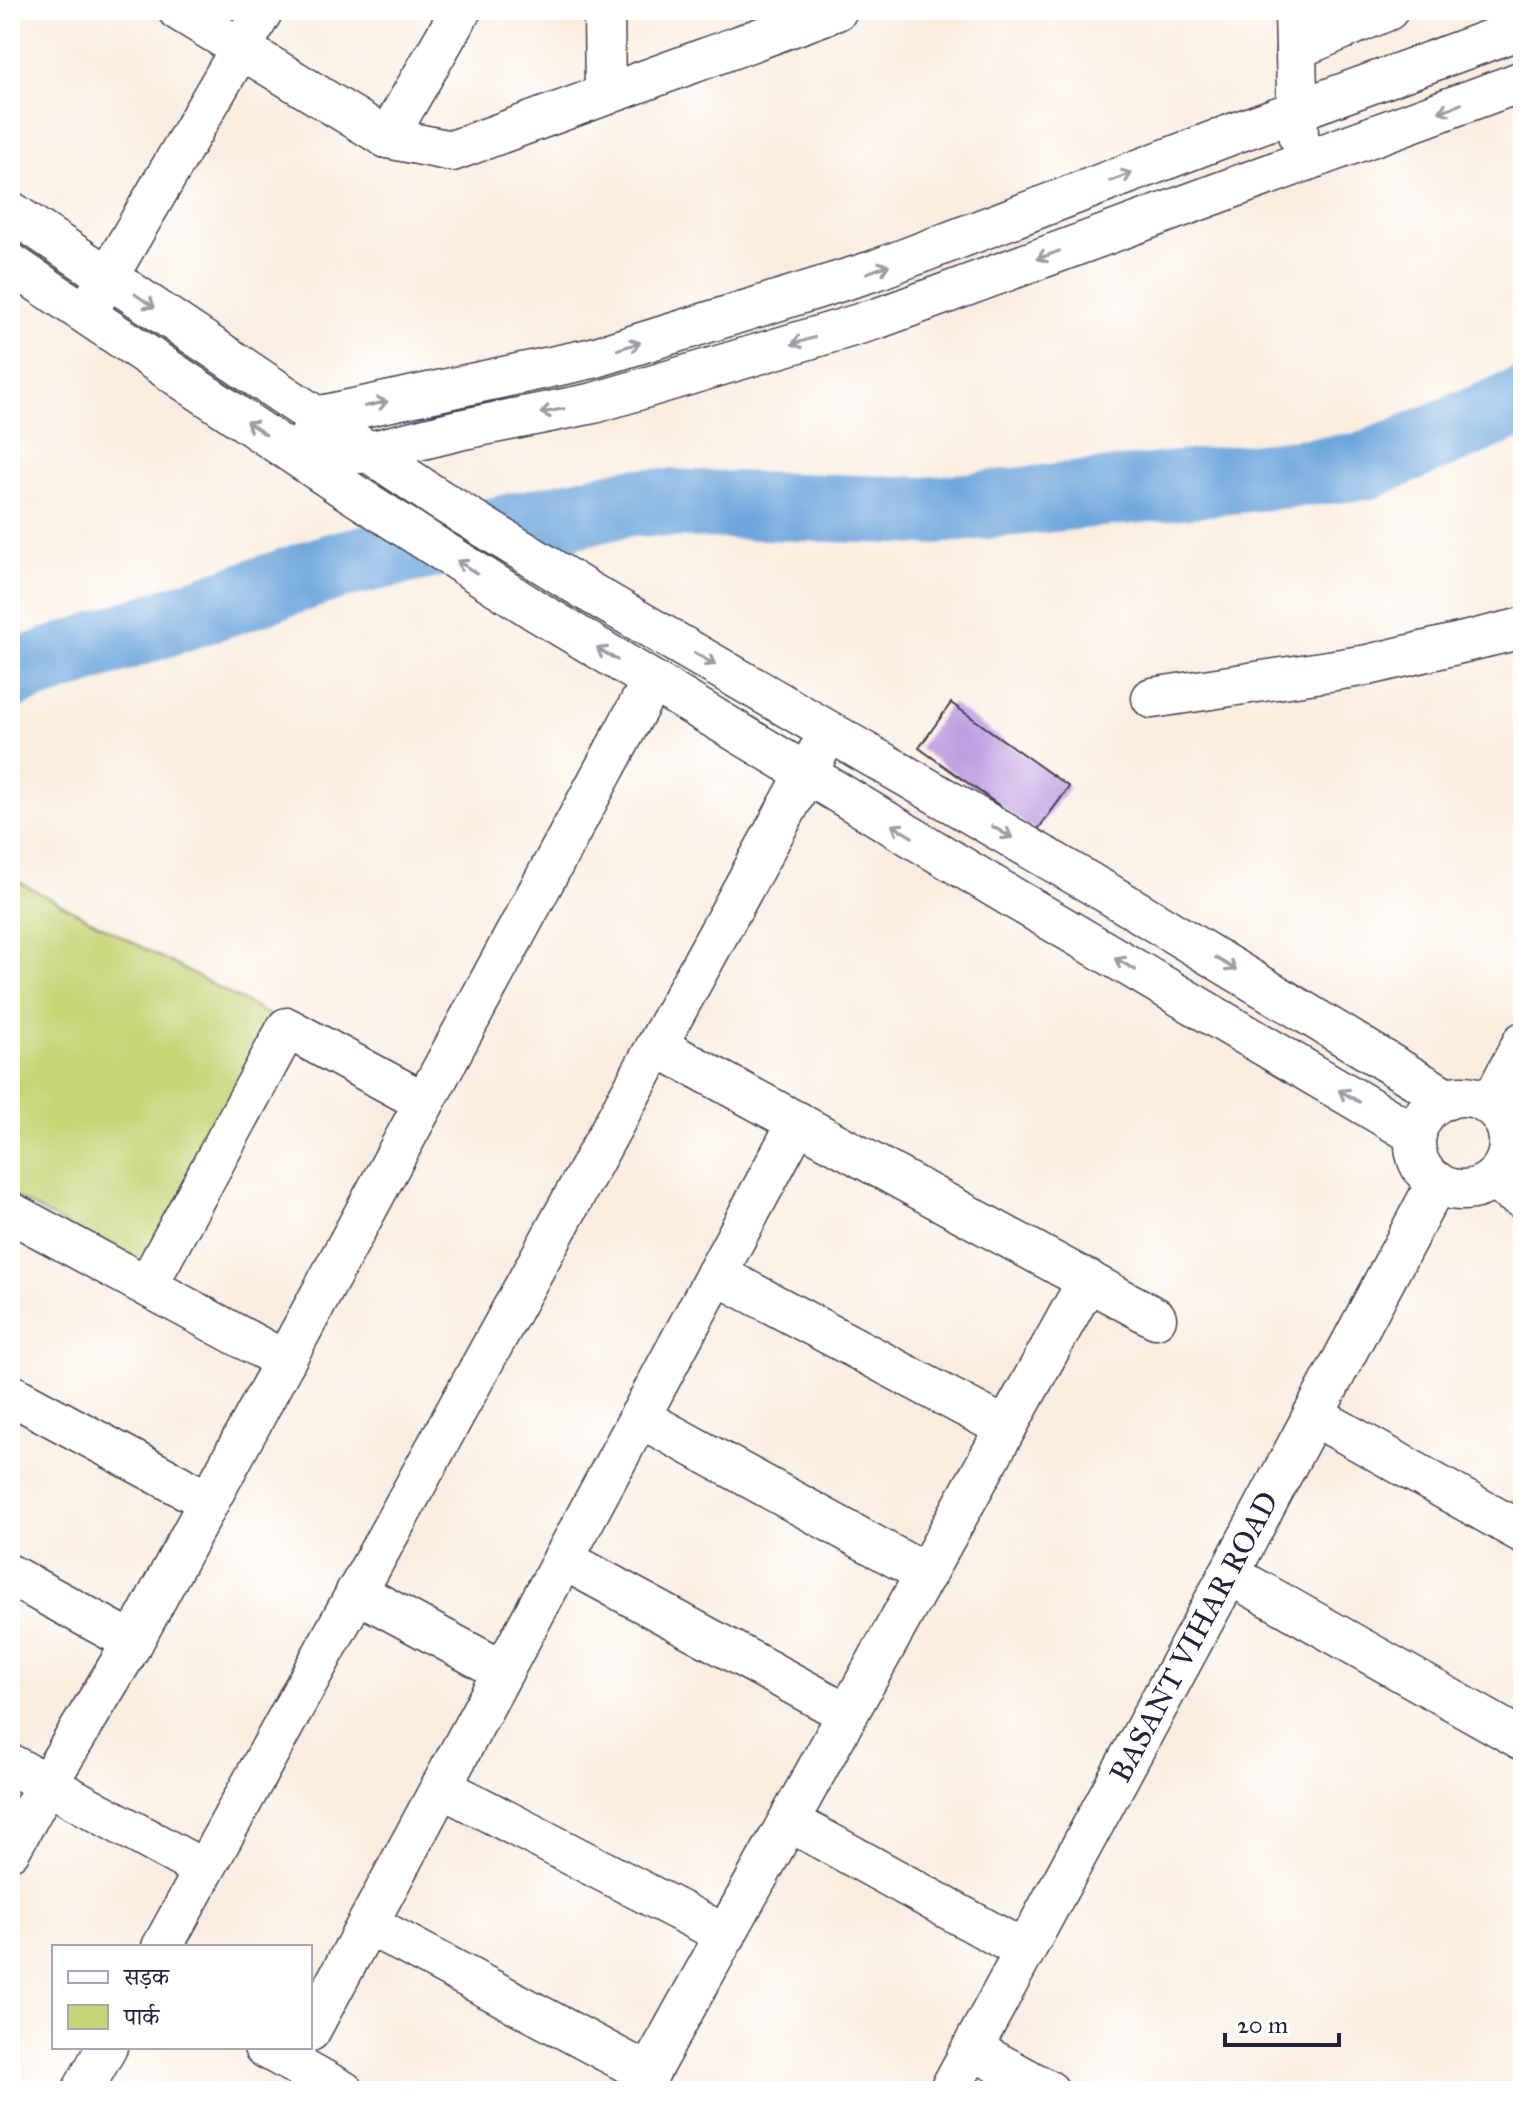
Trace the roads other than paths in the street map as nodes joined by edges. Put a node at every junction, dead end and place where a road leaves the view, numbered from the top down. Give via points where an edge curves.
1 (178, 10) edge
2 (263, 10) edge
3 (461, 10) edge
4 (604, 10) edge
5 (837, 10) edge
6 (1295, 10) edge
7 (1388, 10) edge
8 (772, 22) edge
9 (1481, 26) edge
10 (1523, 28) edge
11 (241, 47) junction
12 (1296, 49) junction
13 (1523, 81) edge
14 (605, 95) junction
15 (1298, 110) junction
16 (387, 138) junction
17 (1299, 163) junction
18 (10, 211) edge
19 (10, 263) edge
20 (108, 276) junction
21 (86, 315) junction
22 (316, 417) junction
23 (369, 452) junction
24 (303, 460) junction
25 (1523, 628) edge
26 (652, 681) junction
27 (1152, 698) dead end
28 (830, 731) junction
29 (807, 774) junction
30 (1523, 1042) edge
31 (657, 1046) junction
32 (1448, 1099) junction
33 (424, 1102) junction
34 (798, 1122) junction
35 (1507, 1128) edge
36 (1416, 1135) junction
37 (1437, 1182) junction
38 (1507, 1189) edge
39 (10, 1212) edge
40 (716, 1274) junction
41 (1088, 1280) junction
42 (147, 1286) junction
43 (1156, 1318) dead end
44 (285, 1361) junction
45 (10, 1394) edge
46 (1313, 1415) junction
47 (639, 1417) junction
48 (1006, 1428) junction
49 (208, 1501) junction
50 (1523, 1533) edge
51 (563, 1559) junction
52 (926, 1574) junction
53 (1229, 1574) junction
54 (10, 1575) edge
55 (356, 1592) junction
56 (133, 1642) junction
57 (503, 1671) junction
58 (848, 1714) junction
59 (1523, 1740) edge
60 (10, 1764) edge
61 (47, 1784) junction
62 (441, 1787) junction
63 (789, 1821) junction
64 (10, 1850) edge
65 (204, 1870) junction
66 (368, 1924) junction
67 (726, 1935) junction
68 (163, 1945) edge
69 (1025, 1951) junction
70 (312, 2015) edge
71 (106, 2049) edge
72 (294, 2049) edge
73 (972, 2049) junction
74 (644, 2082) edge
75 (82, 2091) edge
76 (343, 2091) edge
77 (949, 2091) edge
78 (1049, 2091) edge

1 - 11 street
2 - 11 street
3 - 16 street
4 - 14 street
5 - 8 street
6 - 12 street
7 - 12 street
8 - 14 street
9 - 10 street
9 - 15 street
11 - 16 street
11 - 20 street
12 - 15 street
13 -> 17 street
14 - 16 street via 452,151
15 - 17 street
22 -> 15 street via 593,358 873,271
17 -> 23 street via 876,319 594,403
18 - 20 street
19 - 21 street
20 - 21 street
20 -> 22 street
24 -> 21 street
22 - 23 street
22 - 24 street
23 - 24 street
23 -> 28 street via 589,592
26 -> 24 street
25 - 27 street via 1368,665
26 - 29 street
26 - 33 street
28 - 29 street
28 -> 32 street
29 - 31 street
36 -> 29 street
30 - 35 street
31 - 34 street
31 - 55 street
32 - 35 street via 1473,1097
32 - 36 street via 1421,1119
33 - 42 street via 287,1028
33 - 44 street
34 - 40 street
34 - 41 street
35 - 38 street via 1510,1144 1499,1172
36 - 37 street via 1416,1156
37 - 38 street via 1454,1189
37 - 46 street, BASANT VIHAR ROAD
39 - 42 street
40 - 47 street
40 - 48 street
41 - 43 street
41 - 48 street
42 - 44 street
44 - 49 street
45 - 49 street
46 - 50 street
46 - 53 street, BASANT VIHAR ROAD
47 - 51 street
47 - 52 street
48 - 52 street
49 - 56 street
51 - 57 street
51 - 58 street
52 - 58 street
53 - 59 street
53 - 69 street, BASANT VIHAR ROAD
54 - 56 street
55 - 57 street
55 - 65 street
56 - 61 street
57 - 62 street
58 - 63 street
60 - 61 street
61 - 64 street
61 - 65 street
62 - 66 street
62 - 67 street
63 - 67 street
63 - 69 street
65 - 68 street
66 - 70 street
66 - 74 street
67 - 74 street
69 - 73 street, BASANT VIHAR ROAD
71 - 75 street
72 - 76 street
73 - 77 street, BASANT VIHAR ROAD
73 - 78 street

